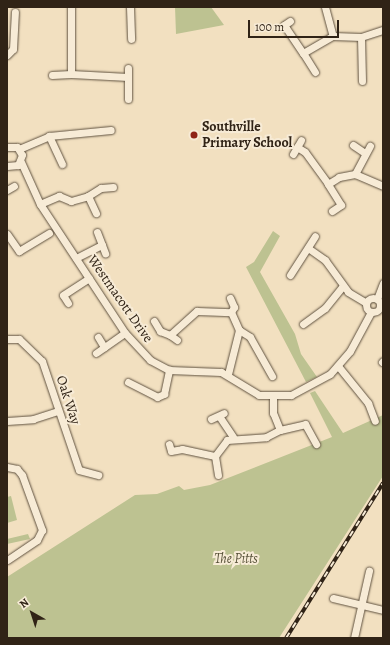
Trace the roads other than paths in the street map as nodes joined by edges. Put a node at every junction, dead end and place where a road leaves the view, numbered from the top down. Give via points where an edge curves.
1 (71, 7) edge
2 (130, 7) edge
3 (325, 7) edge
4 (15, 12) dead end
5 (290, 21) dead end
6 (383, 30) edge
7 (7, 32) edge
8 (15, 33) junction
9 (333, 36) junction
10 (361, 37) junction
11 (131, 39) dead end
12 (303, 53) junction
13 (7, 55) edge
14 (128, 68) dead end
15 (314, 72) dead end
16 (71, 74) junction
17 (52, 75) dead end
18 (128, 77) junction
19 (362, 81) dead end
20 (128, 99) dead end
21 (112, 130) dead end
22 (49, 136) junction
23 (301, 140) dead end
24 (353, 145) dead end
25 (7, 146) edge
26 (370, 146) dead end
27 (298, 147) junction
28 (19, 149) junction
29 (365, 153) junction
30 (293, 154) dead end
31 (21, 162) junction
32 (62, 164) dead end
33 (7, 166) edge
34 (356, 174) junction
35 (328, 184) junction
36 (14, 186) dead end
37 (383, 186) edge
38 (113, 187) dead end
39 (7, 190) edge
40 (88, 196) junction
41 (40, 204) junction
42 (332, 211) dead end
43 (96, 213) dead end
44 (97, 232) dead end
45 (49, 233) dead end
46 (7, 234) edge
47 (316, 236) dead end
48 (102, 245) junction
49 (308, 248) junction
50 (105, 253) dead end
51 (76, 258) junction
52 (290, 275) dead end
53 (88, 278) junction
54 (383, 284) edge
55 (343, 286) junction
56 (230, 298) dead end
57 (376, 299) junction
58 (68, 302) dead end
59 (366, 303) junction
60 (382, 306) edge
61 (231, 312) junction
62 (371, 312) junction
63 (154, 321) dead end
64 (303, 324) dead end
65 (239, 330) junction
66 (125, 333) junction
67 (170, 335) junction
68 (98, 338) dead end
69 (7, 339) edge
70 (177, 340) dead end
71 (104, 347) junction
72 (96, 353) dead end
73 (338, 366) junction
74 (169, 370) junction
75 (228, 374) junction
76 (272, 376) dead end
77 (128, 382) dead end
78 (273, 398) junction
79 (58, 411) junction
80 (211, 419) dead end
81 (7, 421) edge
82 (375, 421) dead end
83 (280, 430) junction
84 (233, 437) junction
85 (316, 444) dead end
86 (170, 451) dead end
87 (215, 456) junction
88 (7, 467) edge
89 (98, 475) dead end
90 (218, 475) dead end
91 (7, 560) edge
92 (370, 572) dead end
93 (333, 598) dead end
94 (363, 605) junction
95 (383, 610) edge
96 (354, 638) edge

1 - 16 street
2 - 11 street
3 - 9 street
4 - 8 street
5 - 12 street via 284,25
6 - 10 street
7 - 8 street
8 - 13 street via 13,49
9 - 10 street
9 - 12 street
10 - 19 street
12 - 15 street
14 - 18 street
16 - 17 street
16 - 18 street
18 - 20 street
21 - 22 street
22 - 28 street
22 - 32 street
23 - 27 street
24 - 29 street
25 - 28 street
26 - 29 street
27 - 30 street
27 - 35 street
28 - 31 street, Westmacott Drive
29 - 34 street
31 - 33 street via 15,167
31 - 41 street, Westmacott Drive
34 - 35 street via 339,177
34 - 37 street
35 - 42 street via 342,206
36 - 39 street
38 - 40 street via 101,188
40 - 41 street via 71,201 59,196
40 - 43 street
41 - 51 street, Westmacott Drive
44 - 48 street
45 - 46 street via 19,251
47 - 49 street
48 - 50 street
48 - 51 street
49 - 52 street
49 - 55 street via 325,260
51 - 53 street, Westmacott Drive
53 - 58 street via 62,295
53 - 66 street, Westmacott Drive
54 - 57 street
55 - 59 street
55 - 64 street via 325,308
56 - 61 street via 234,307
57 - 59 street
57 - 60 street
59 - 62 street
60 - 62 street
61 - 65 street
61 - 67 street via 197,311
62 - 73 street
63 - 67 street via 160,331
65 - 75 street
65 - 76 street via 250,337
66 - 71 street
66 - 74 street, Westmacott Drive via 150,360
67 - 70 street
68 - 71 street
69 - 79 street, Oak Way via 19,339 42,361
71 - 72 street
73 - 78 street via 301,392
73 - 82 street via 368,403
74 - 75 street, Westmacott Drive
74 - 77 street via 164,394 157,398
75 - 78 street via 259,395
78 - 83 street via 273,413
79 - 81 street via 34,419
79 - 89 street, Oak Way via 79,470
80 - 84 street via 222,414
83 - 84 street via 266,437
83 - 85 street via 304,421
84 - 87 street
86 - 87 street via 182,449
87 - 90 street
88 - 91 street via 17,469 22,475 42,530 37,540
92 - 94 street
93 - 94 street
94 - 95 street
94 - 96 street

